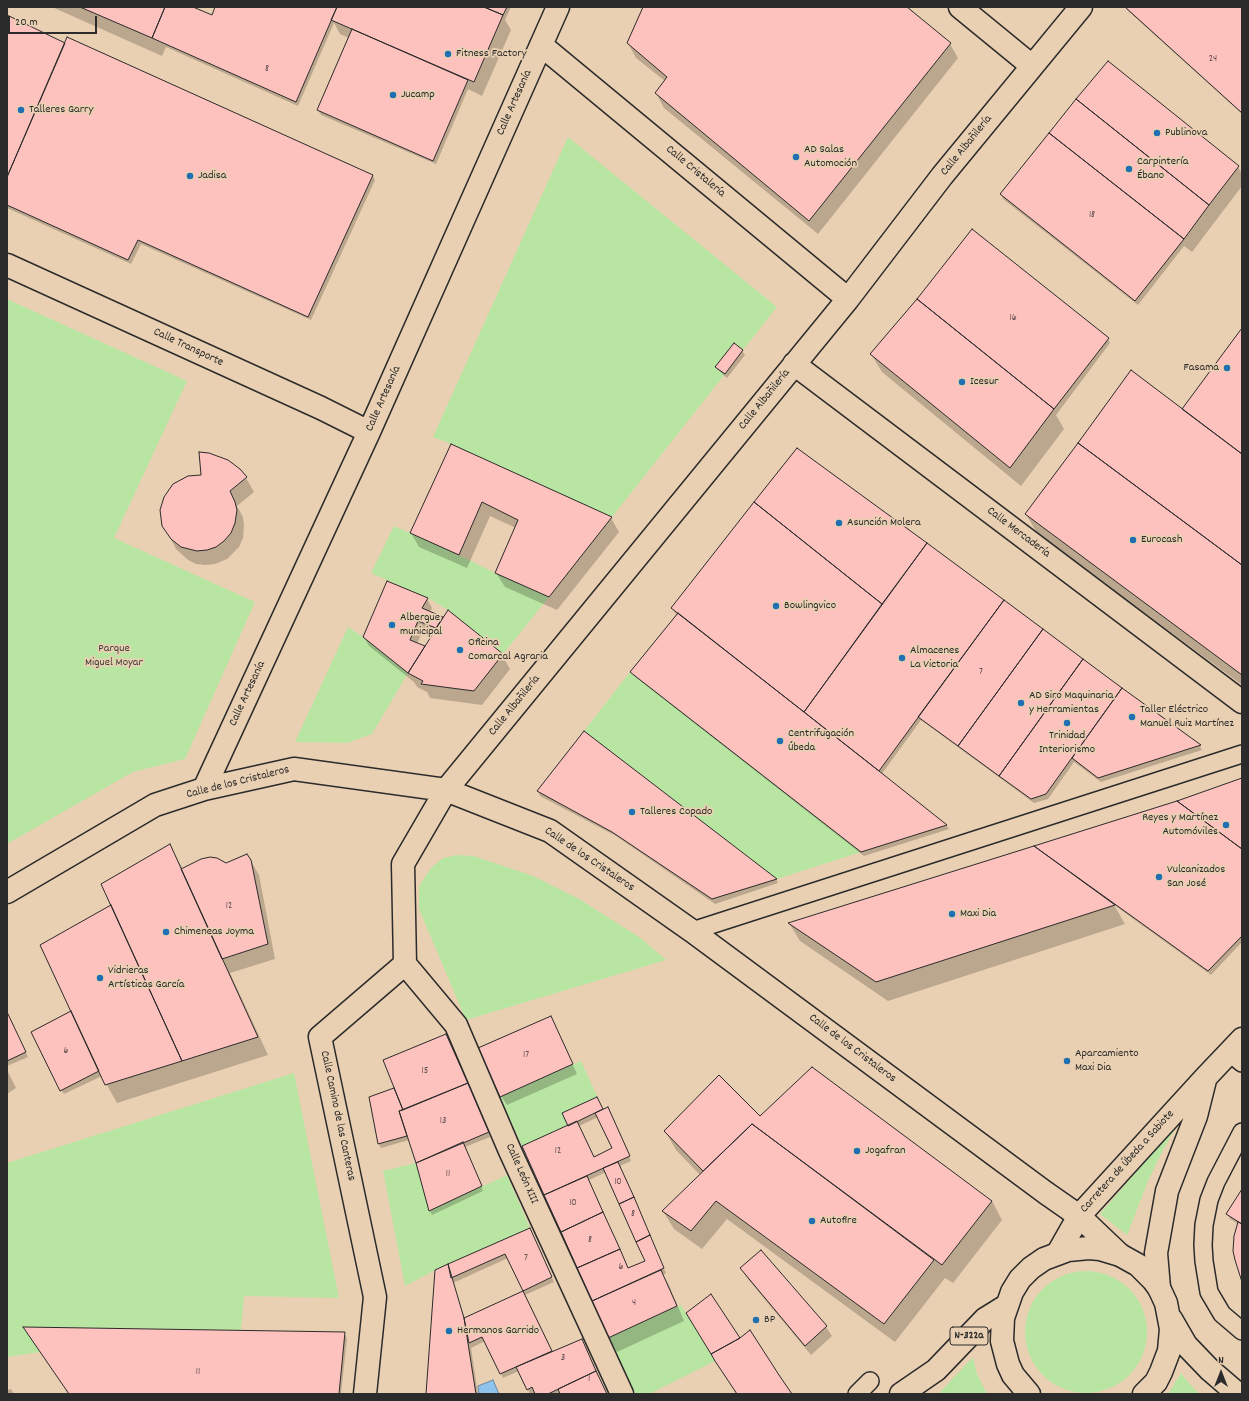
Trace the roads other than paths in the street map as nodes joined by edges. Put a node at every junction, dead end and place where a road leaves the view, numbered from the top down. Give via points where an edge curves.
1 (558, 7) edge
2 (960, 7) edge
3 (1081, 7) edge
4 (541, 45) junction
5 (1032, 66) junction
6 (7, 265) edge
7 (848, 299) junction
8 (794, 364) junction
9 (369, 432) junction
10 (1242, 702) edge
11 (1242, 754) edge
12 (204, 789) junction
13 (446, 790) junction
14 (7, 892) edge
15 (692, 931) junction
16 (405, 964) junction
17 (1238, 1052) edge
18 (1206, 1077) junction
19 (1242, 1132) edge
20 (1079, 1216) junction
21 (1058, 1253) junction
22 (1120, 1255) junction
23 (1159, 1288) junction
24 (1006, 1306) junction
25 (1170, 1318) junction
26 (1242, 1331) edge
27 (936, 1370) junction
28 (870, 1381) dead end
29 (365, 1394) edge
30 (622, 1394) edge
31 (857, 1394) edge
32 (900, 1394) edge
33 (922, 1394) edge
34 (1029, 1394) edge
35 (1144, 1394) edge
36 (1238, 1394) edge

1 - 4 street, Calle Artesanía
2 - 5 street
3 - 5 street, Calle Albañilería
4 - 7 street, Calle Cristalería
4 - 9 street, Calle Artesanía
5 - 7 street, Calle Albañilería via 947,170
6 - 9 street, Calle Transporte
7 - 8 street, Calle Albañilería
8 - 10 street, Calle Mercadería
8 - 13 street, Calle Albañilería
9 - 12 street, Calle Artesanía
11 - 15 lane
12 - 13 street, Calle de los Cristaleros via 294,769
12 - 14 street, Calle de los Cristaleros via 154,805
13 - 15 street, Calle de los Cristaleros via 550,831
13 - 16 street via 403,864
15 - 20 street, Calle de los Cristaleros
16 - 29 street, Calle Camino de las Canteras via 320,1037 375,1297
16 - 30 street, Calle León XIII via 456,1025 510,1151
17 - 18 street, Carretera de Úbeda a Sabiote
18 - 20 street, Carretera de Úbeda a Sabiote
18 - 23 street, Carretera de Úbeda a Sabiote via 1196,1116 1167,1191 1156,1253
19 - 26 lane via 1209,1200 1203,1245 1209,1292 1222,1314
20 - 21 street, Carretera de Úbeda a Sabiote
20 - 22 street, Calle de los Cristaleros
21 - 22 street, N-322a via 1089,1248
21 - 24 street, N-322a via 1044,1259 1020,1279
22 - 23 street, N-322a via 1138,1265
23 - 25 street, N-322a
24 - 27 street, N-322a via 985,1319
24 - 34 street, N-322a via 1002,1329 1004,1353 1013,1375
25 - 35 street, N-322a via 1171,1340 1166,1362 1156,1382
25 - 36 street, N-322a via 1186,1344 1210,1370
27 - 32 street, N-322a
27 - 33 street
28 - 31 lane

